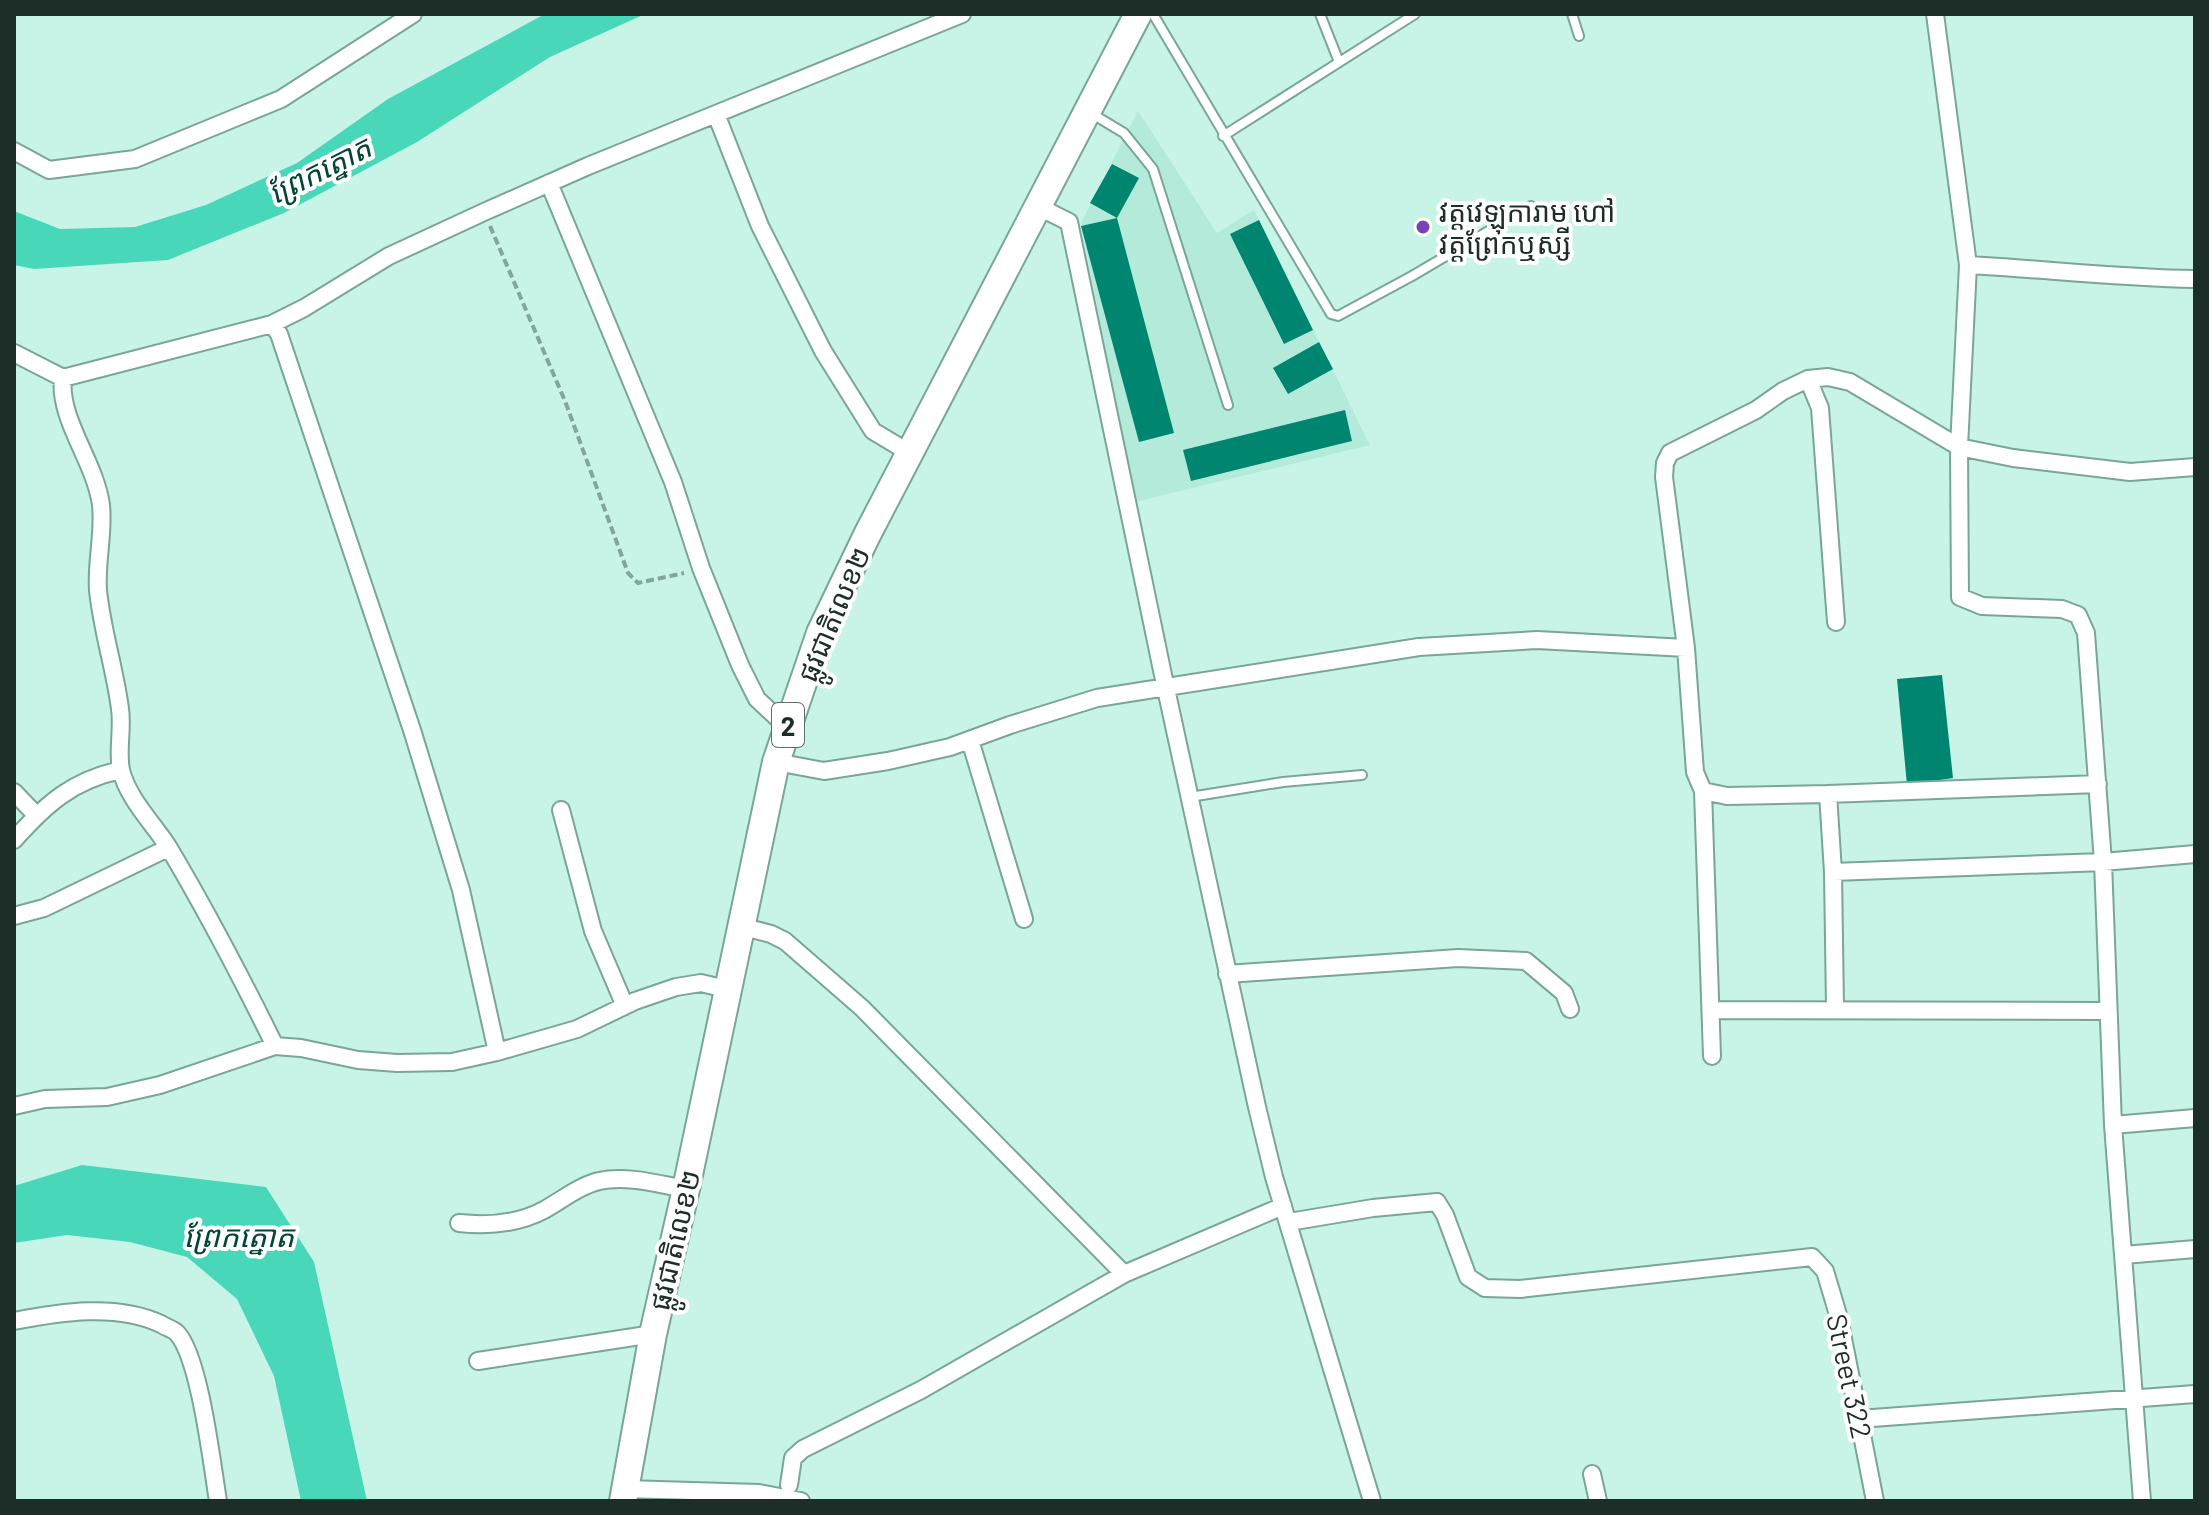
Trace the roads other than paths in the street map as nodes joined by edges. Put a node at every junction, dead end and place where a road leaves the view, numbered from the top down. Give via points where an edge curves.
1 (413, 14) edge
2 (962, 14) edge
3 (1138, 14) edge
4 (1153, 14) edge
5 (1320, 14) edge
6 (1415, 14) edge
7 (1572, 14) edge
8 (1935, 14) edge
9 (1579, 36) dead end
10 (1339, 62) junction
11 (1088, 111) junction
12 (716, 114) junction
13 (1223, 136) junction
14 (14, 151) edge
15 (549, 183) junction
16 (1531, 206) dead end
17 (1039, 207) junction
18 (1968, 265) junction
19 (2195, 279) edge
20 (272, 324) junction
21 (14, 353) edge
22 (63, 378) junction
23 (1808, 379) junction
24 (1228, 405) dead end
25 (1959, 447) junction
26 (908, 452) junction
27 (2195, 467) edge
28 (1836, 622) dead end
29 (1686, 648) junction
30 (1166, 686) junction
31 (787, 727) junction
32 (970, 740) junction
33 (776, 762) junction
34 (121, 770) junction
35 (1362, 775) dead end
36 (2098, 784) junction
37 (1703, 791) junction
38 (14, 792) edge
39 (1828, 794) junction
40 (1190, 797) junction
41 (561, 810) dead end
42 (37, 816) junction
43 (14, 840) edge
44 (168, 848) junction
45 (2195, 854) edge
46 (2103, 862) junction
47 (1833, 872) junction
48 (14, 916) edge
49 (1024, 919) dead end
50 (740, 926) junction
51 (1227, 974) junction
52 (726, 989) junction
53 (625, 1006) junction
54 (1835, 1008) junction
55 (1570, 1009) dead end
56 (1711, 1010) junction
57 (2108, 1011) junction
58 (275, 1046) junction
59 (497, 1052) junction
60 (1712, 1056) dead end
61 (14, 1106) edge
62 (2195, 1118) edge
63 (2113, 1125) junction
64 (686, 1189) junction
65 (1286, 1214) junction
66 (459, 1223) dead end
67 (2195, 1249) edge
68 (2124, 1255) junction
69 (1124, 1274) junction
70 (14, 1321) edge
71 (653, 1334) junction
72 (478, 1361) dead end
73 (2195, 1394) edge
74 (2134, 1400) junction
75 (1859, 1419) junction
76 (1592, 1474) dead end
77 (789, 1485) dead end
78 (624, 1495) edge
79 (218, 1501) edge
80 (801, 1501) edge
81 (1372, 1501) edge
82 (1598, 1501) edge
83 (1875, 1501) edge
84 (2142, 1501) edge

1 - 14 street via 281,99 135,159 49,170
2 - 12 street
3 - 11 highway, ផ្លូវជាតិលេខ២ / 2
4 - 13 lane
5 - 10 lane
6 - 10 lane
7 - 9 lane
8 - 18 street
10 - 13 lane
11 - 17 highway, ផ្លូវជាតិលេខ២ / 2
11 - 24 lane via 1124,133 1153,169
12 - 15 street
12 - 26 street via 760,226 823,351 873,431
13 - 16 lane via 1331,314 1338,316
15 - 20 street via 389,256
15 - 31 street via 673,482 740,665 757,699
17 - 26 highway, ផ្លូវជាតិលេខ២ / 2
17 - 30 street via 1069,222
18 - 19 street
18 - 25 street
20 - 22 street
20 - 59 street via 412,730 461,890
21 - 22 street
22 - 34 street via 67,416 91,465 101,506 98,586 120,710
23 - 25 street via 1850,382
23 - 28 street via 1820,408
23 - 29 street via 1670,453 1665,463
25 - 27 street via 2130,472
25 - 36 street via 1960,597 1982,606 2062,609 2078,615 2086,633
26 - 31 highway, ផ្លូវជាតិលេខ២ / 2 via 820,633
29 - 30 street via 1537,640 1419,647
29 - 37 street via 1695,772
30 - 32 street via 1097,698
30 - 40 street
31 - 33 highway, ផ្លូវជាតិលេខ២ / 2
32 - 33 street via 824,771
32 - 49 street
33 - 50 highway, ផ្លូវជាតិលេខ២ / 2
34 - 42 street via 93,775
34 - 44 street
35 - 40 lane
36 - 39 street
36 - 46 street
37 - 39 street via 1727,796
37 - 56 street
38 - 42 street
39 - 47 street
40 - 51 street
41 - 53 street via 593,931
42 - 43 street
44 - 48 street via 44,908
44 - 58 street
45 - 46 street
46 - 47 street
46 - 57 street
47 - 54 street
50 - 52 highway, ផ្លូវជាតិលេខ២ / 2
50 - 69 street via 785,941 862,1008
51 - 55 street via 1458,958 1526,961 1564,993
51 - 65 street
52 - 53 street via 701,983 676,987
52 - 64 highway, ផ្លូវជាតិលេខ២ / 2
53 - 59 street via 577,1029
54 - 56 street
54 - 57 street
56 - 60 street
57 - 63 street
58 - 59 street via 397,1063 452,1062
58 - 61 street via 160,1085 107,1097
62 - 63 street
63 - 68 street
64 - 66 street via 623,1179 600,1181 524,1219
64 - 71 highway, ផ្លូវជាតិលេខ២ / 2
65 - 69 street
65 - 75 street, Street 322 via 1437,1202 1468,1277 1485,1288 1520,1289 1812,1257 1825,1271 1839,1318
65 - 81 street
67 - 68 street
68 - 74 street
69 - 77 street via 921,1390 803,1449 793,1458
70 - 79 street via 54,1313 117,1312 177,1332 202,1406
71 - 72 street
71 - 78 highway, ផ្លូវជាតិលេខ២ / 2
73 - 74 street
74 - 75 street
74 - 84 street
75 - 83 street, Street 322
76 - 82 street
78 - 80 street via 745,1492

